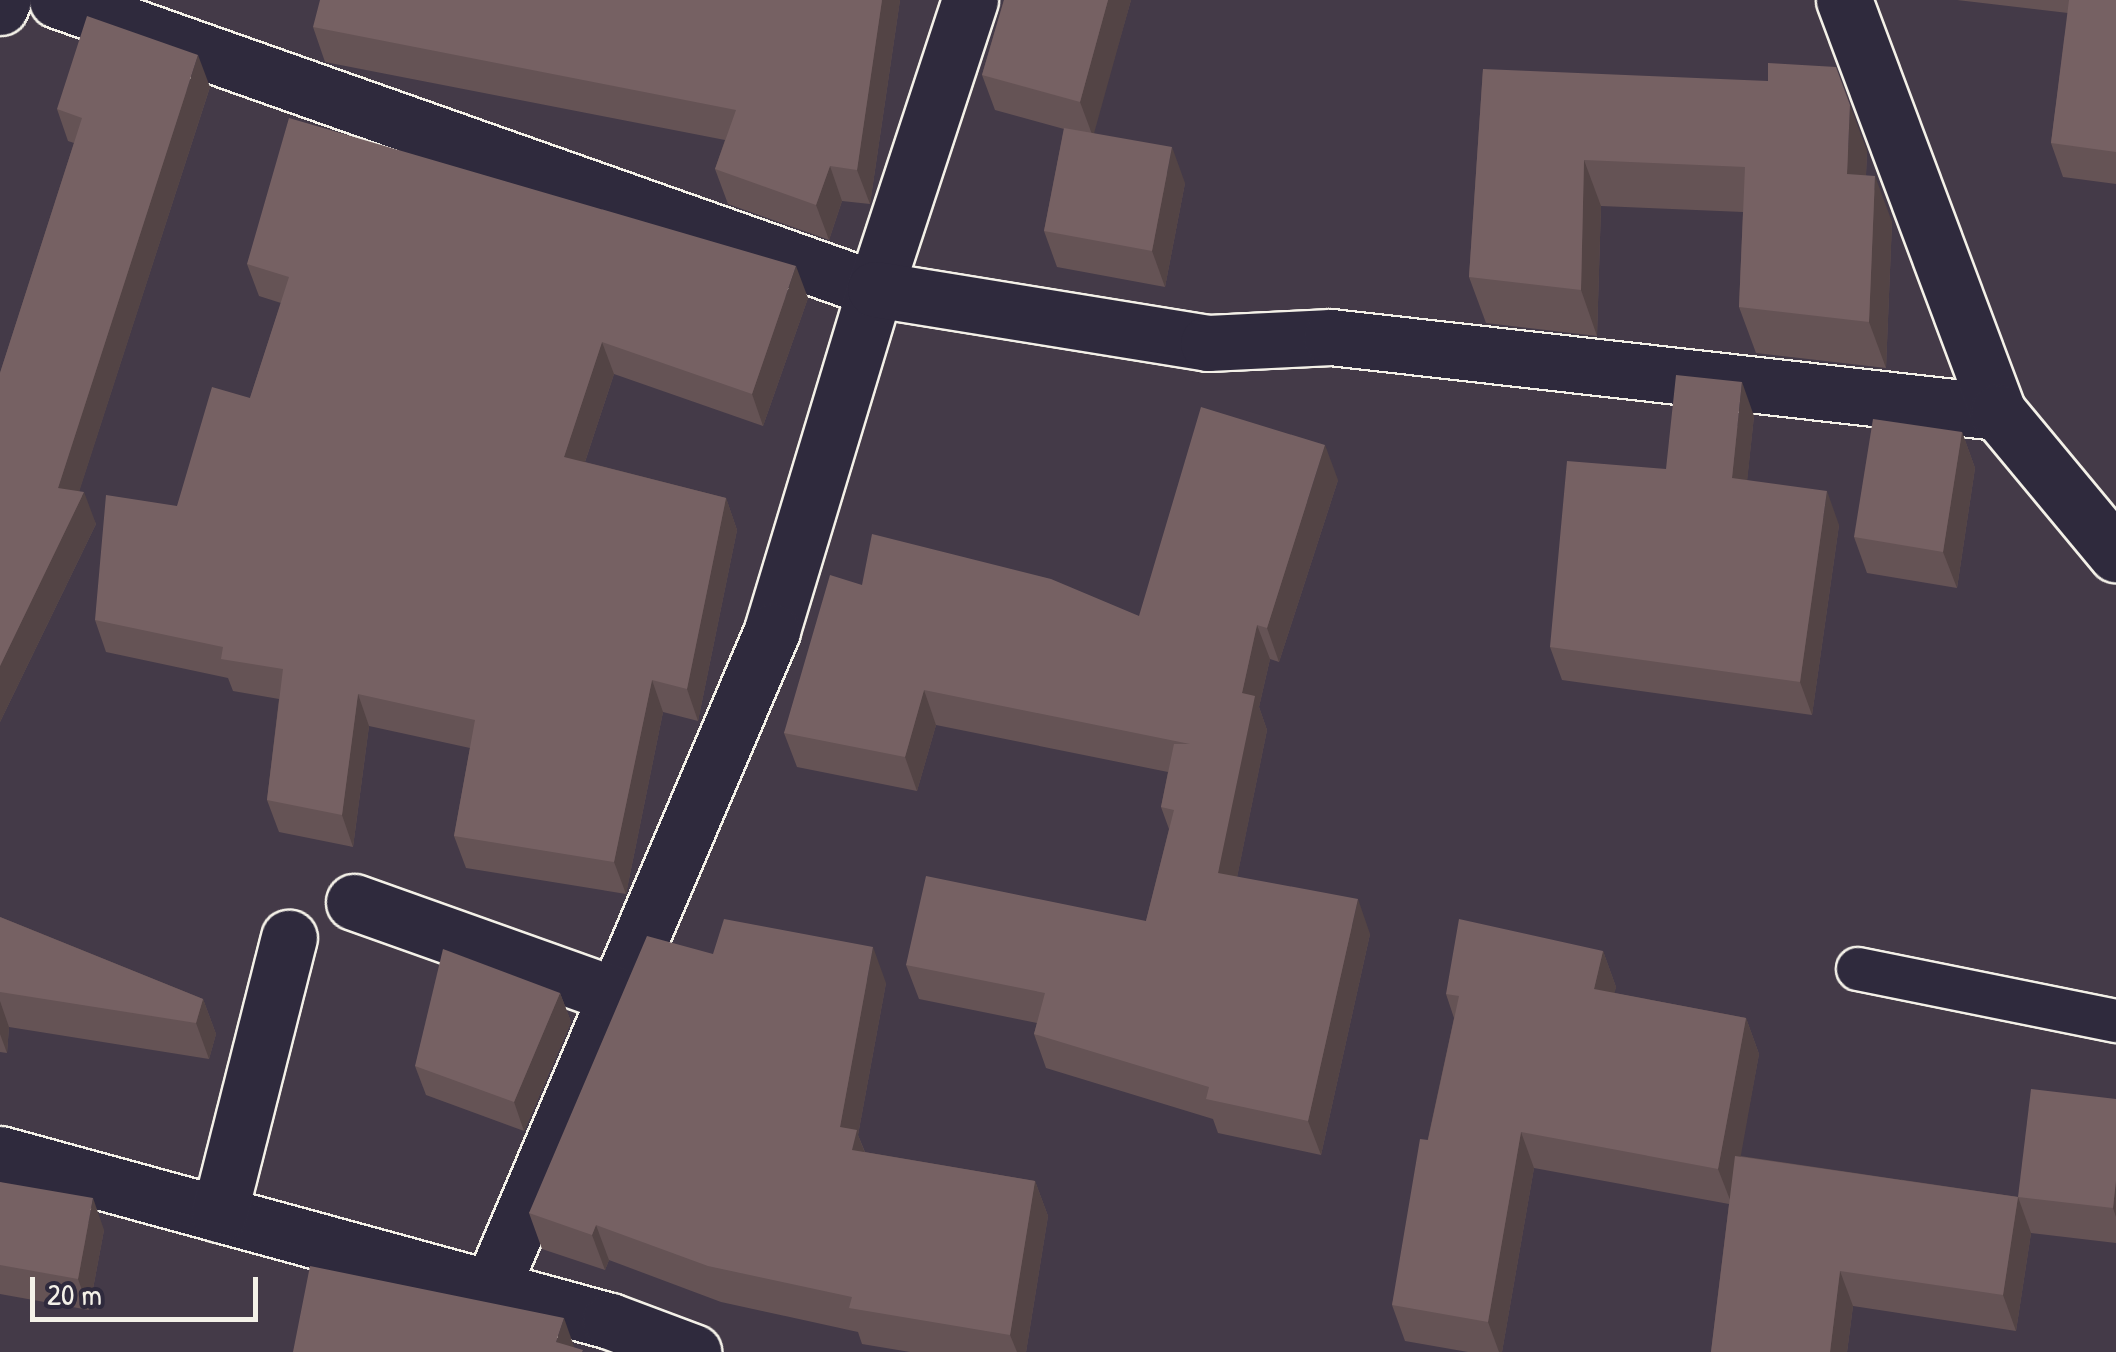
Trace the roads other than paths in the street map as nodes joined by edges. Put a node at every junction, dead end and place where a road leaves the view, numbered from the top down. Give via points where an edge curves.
1 (3, 0) edge
2 (56, 0) edge
3 (970, 0) edge
4 (1844, 0) edge
5 (0, 7) edge
6 (875, 289) junction
7 (1998, 412) junction
8 (2116, 554) edge
9 (354, 902) dead end
10 (288, 938) dead end
11 (1858, 969) dead end
12 (618, 996) junction
13 (2116, 1021) edge
14 (0, 1154) edge
15 (219, 1214) junction
16 (490, 1290) junction
17 (693, 1352) edge

1 - 5 street
2 - 6 street
3 - 6 street
4 - 7 street
6 - 7 street via 1208,343 1331,337
6 - 12 street via 772,631
7 - 8 street
9 - 12 street
10 - 15 street
11 - 13 lane
12 - 16 street
14 - 15 street
15 - 16 street
16 - 17 street

